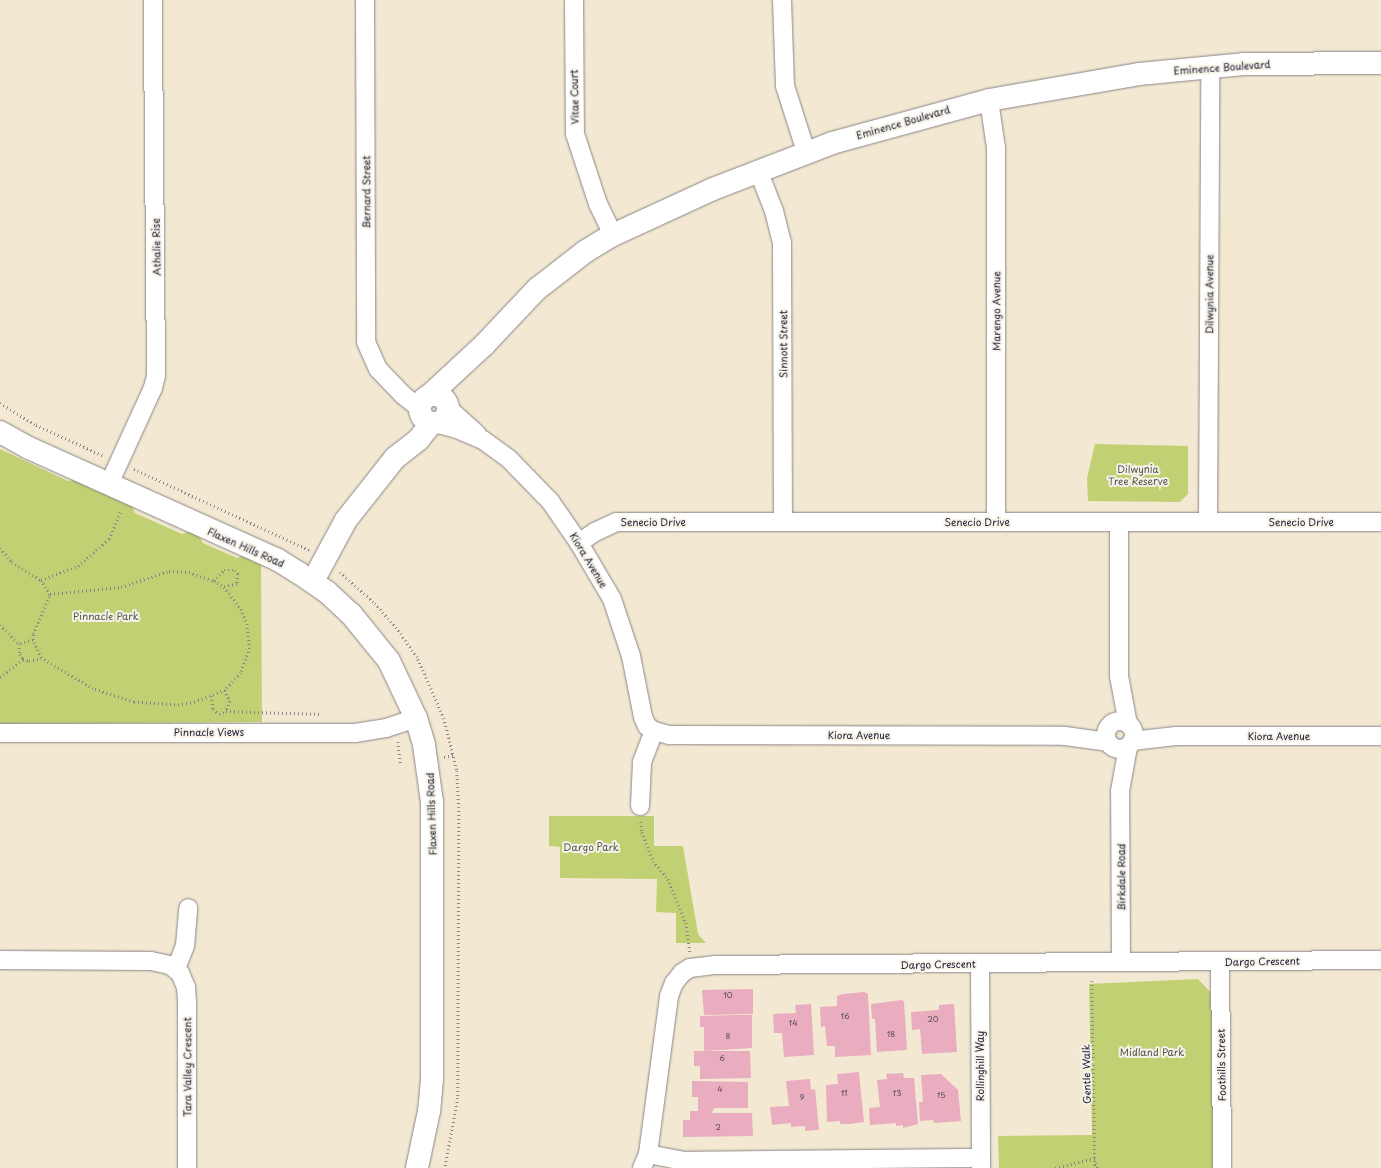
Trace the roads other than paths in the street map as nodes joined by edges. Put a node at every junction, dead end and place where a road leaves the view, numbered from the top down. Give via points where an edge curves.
1 (153, 0) edge
2 (365, 0) edge
3 (574, 0) edge
4 (782, 0) edge
5 (1381, 63) edge
6 (1210, 67) junction
7 (989, 100) junction
8 (806, 152) junction
9 (758, 170) junction
10 (614, 235) junction
11 (433, 409) junction
12 (0, 432) edge
13 (108, 484) junction
14 (783, 522) junction
15 (996, 522) junction
16 (1119, 522) junction
17 (1208, 522) junction
18 (1381, 522) edge
19 (579, 543) junction
20 (306, 577) junction
21 (416, 718) junction
22 (654, 730) junction
23 (0, 733) edge
24 (1120, 735) junction
25 (1381, 736) edge
26 (640, 806) road end
27 (188, 908) dead end
28 (0, 960) edge
29 (1381, 960) edge
30 (1121, 962) junction
31 (1220, 962) junction
32 (980, 963) junction
33 (176, 969) junction
34 (645, 1161) edge
35 (981, 1163) edge
36 (187, 1168) edge
37 (417, 1168) edge
38 (1222, 1168) edge

1 - 13 street, Athalie Rise via 156,376 153,388
2 - 11 street, Bernard Street via 365,332 373,361 386,377
3 - 10 street, Vitae Court via 575,134 598,204
4 - 8 street via 785,86
5 - 6 street, Eminence Boulevard via 1312,62
6 - 7 street, Eminence Boulevard via 1099,79
6 - 17 street, Dilwynia Avenue
7 - 8 street, Eminence Boulevard via 885,127
7 - 15 street, Marengo Avenue via 996,148
8 - 9 street, Eminence Boulevard
9 - 10 street, Eminence Boulevard
9 - 14 street, Sinnott Street via 774,211 782,242
10 - 11 street, Eminence Boulevard via 586,251 537,289 484,345 460,390
11 - 19 street, Kiora Avenue via 457,429 483,440 508,458 550,501
11 - 20 street, Eminence Boulevard via 418,440 395,458 346,520 318,547
12 - 13 street, Flaxen Hills Road
13 - 20 street, Flaxen Hills Road via 278,560
14 - 15 street, Senecio Drive
14 - 19 street, Senecio Drive via 616,522
15 - 16 street, Senecio Drive
16 - 17 street, Senecio Drive
16 - 24 street, Birkdale Road
17 - 18 street, Senecio Drive
19 - 22 street, Kiora Avenue via 612,599 631,656 643,717 647,726
20 - 21 street, Flaxen Hills Road via 351,614 371,637 389,661
21 - 23 street, Pinnacle Views via 386,728 355,733
21 - 37 street, Flaxen Hills Road via 430,776 432,859 432,1079 429,1111
22 - 24 street, Kiora Avenue via 669,735
22 - 26 street via 642,762
24 - 25 street, Kiora Avenue
24 - 30 street, Birkdale Road
27 - 33 street via 185,946
28 - 33 street via 151,961 162,962
29 - 31 street, Dargo Crescent
30 - 31 street, Dargo Crescent
30 - 32 street, Dargo Crescent
31 - 38 street, Foothills Street
32 - 34 street, Dargo Crescent via 714,965 690,968 674,983 669,996
32 - 35 street, Rollinghill Way
33 - 36 street, Tara Valley Crescent via 184,979 187,1002
34 - 35 street

